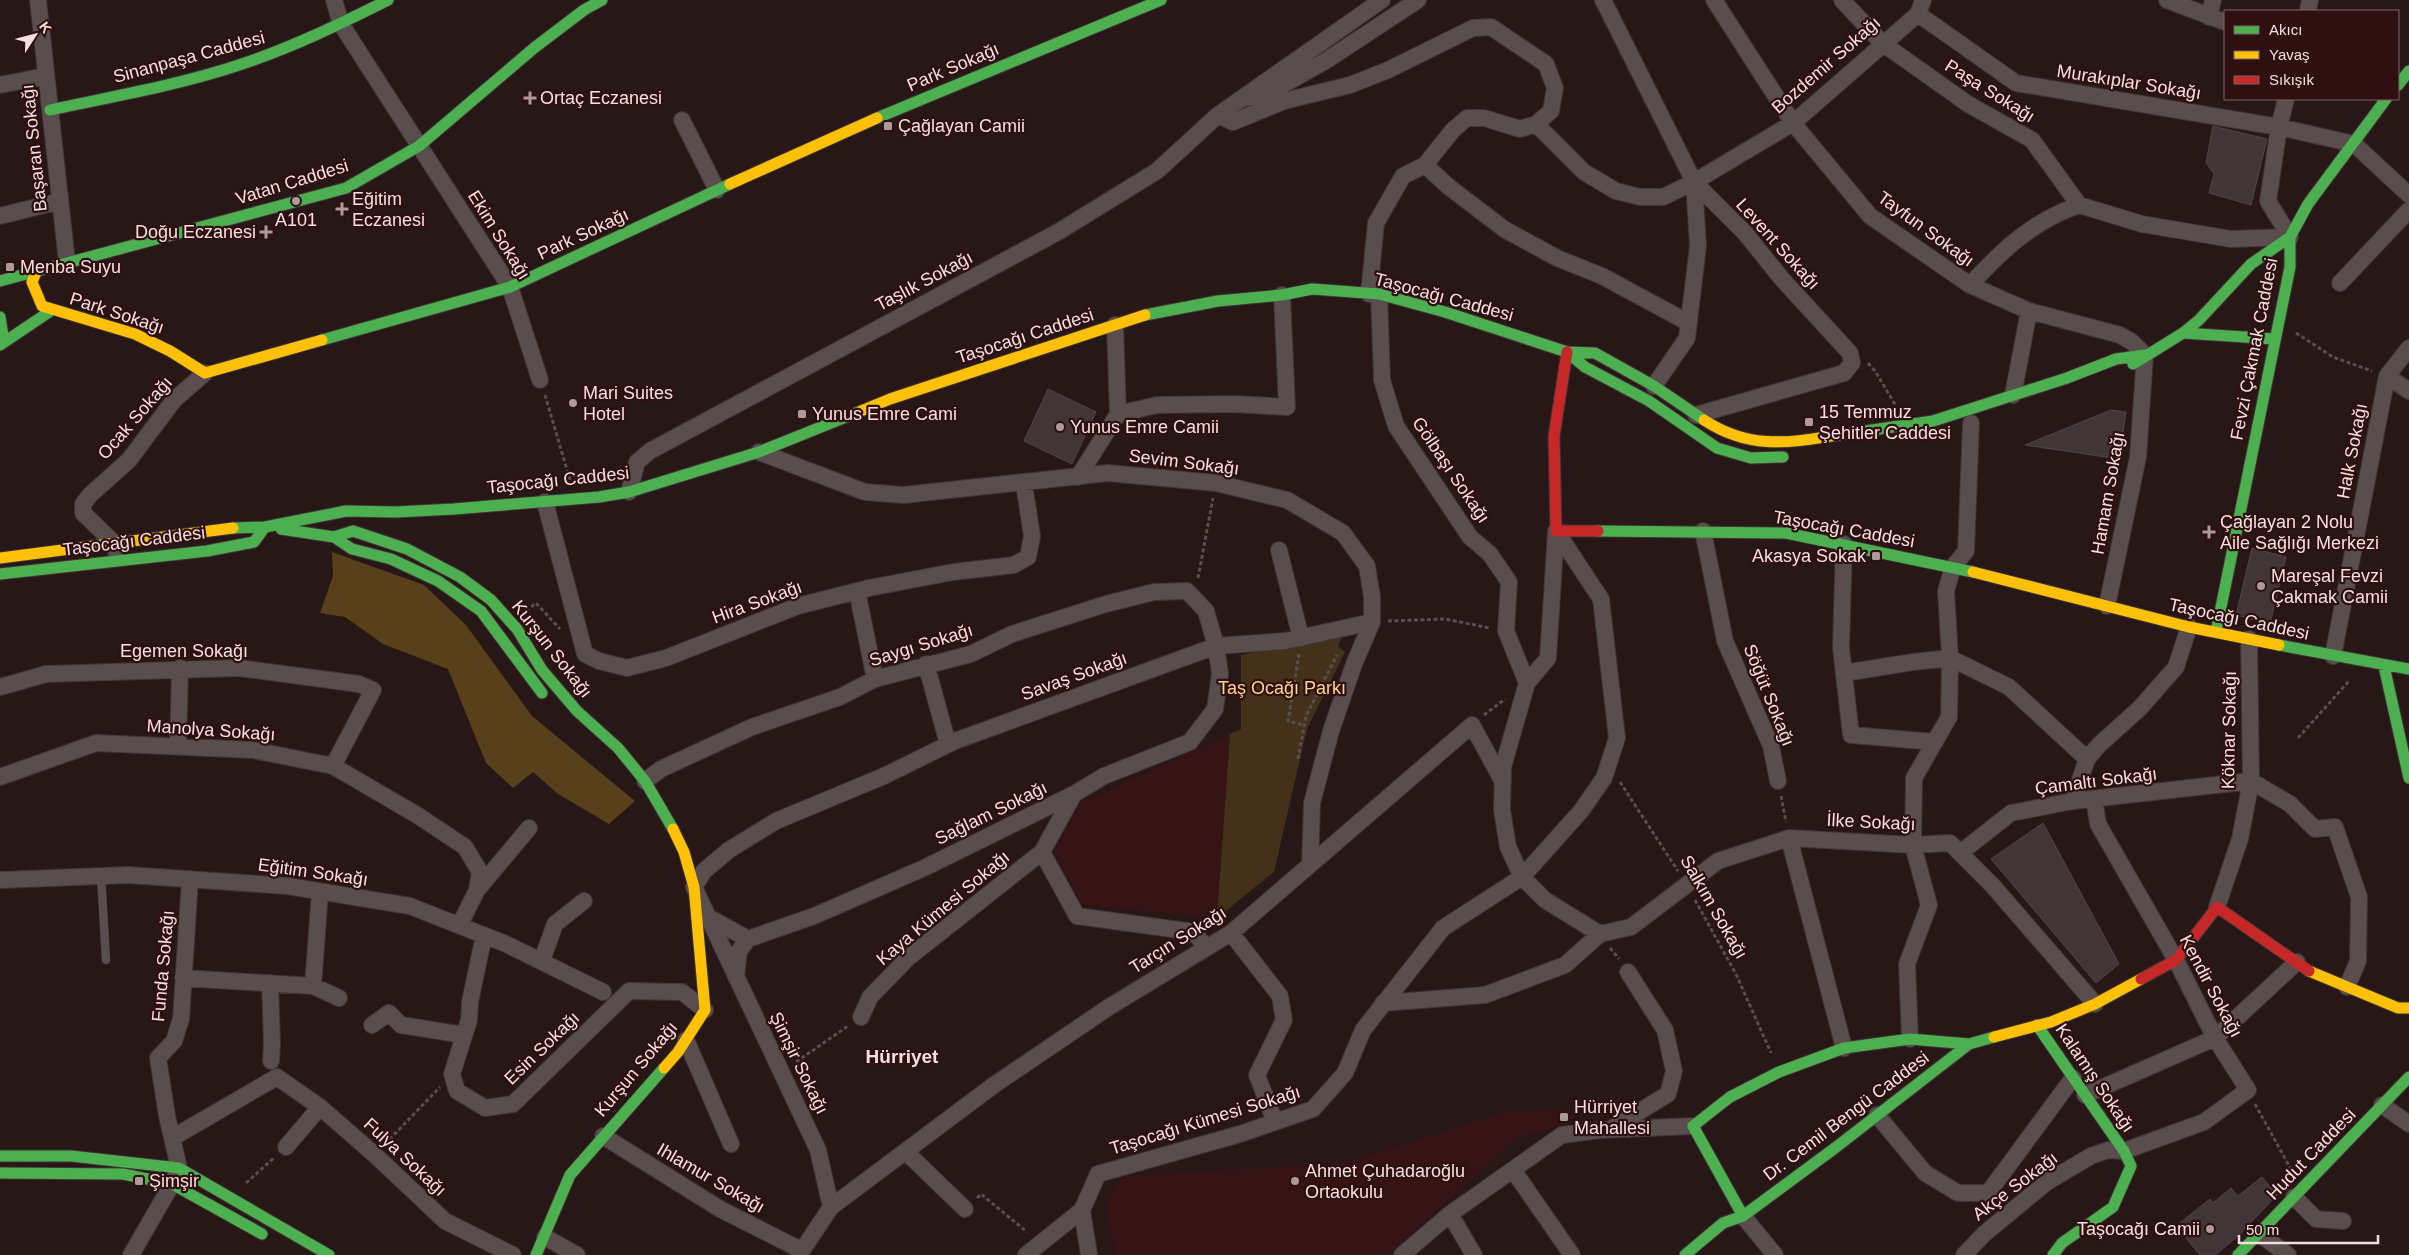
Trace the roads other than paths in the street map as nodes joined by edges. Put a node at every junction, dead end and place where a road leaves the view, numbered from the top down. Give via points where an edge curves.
1 (38, 0) edge
2 (334, 0) edge
3 (388, 0) edge
4 (602, 0) edge
5 (1161, 0) edge
6 (1382, 0) edge
7 (1418, 0) edge
8 (1603, 0) edge
9 (1714, 0) edge
10 (1842, 0) edge
11 (2167, 0) edge
12 (2213, 0) edge
13 (1921, 7) edge
14 (2210, 17) junction
15 (2224, 22) edge
16 (341, 24) junction
17 (1882, 43) junction
18 (2409, 71) edge
19 (46, 76) junction
20 (2399, 84) edge
21 (0, 85) edge
22 (1241, 98) junction
23 (2286, 100) edge
24 (2385, 100) edge
25 (50, 110) junction
26 (1218, 115) junction
27 (682, 120) dead end
28 (1793, 123) junction
29 (1536, 124) junction
30 (2279, 127) junction
31 (2354, 144) junction
32 (419, 146) junction
33 (1425, 165) junction
34 (1694, 182) junction
35 (717, 190) junction
36 (2409, 195) edge
37 (60, 201) junction
38 (2079, 205) junction
39 (2409, 210) edge
40 (0, 216) edge
41 (2290, 237) junction
42 (67, 262) junction
43 (37, 270) junction
44 (0, 281) edge
45 (2340, 283) dead end
46 (1970, 285) junction
47 (510, 286) junction
48 (1374, 294) junction
49 (1282, 295) junction
50 (52, 310) junction
51 (2029, 312) junction
52 (0, 317) edge
53 (1689, 324) junction
54 (1115, 325) junction
55 (2184, 333) junction
56 (2275, 339) junction
57 (2, 344) edge
58 (2409, 348) edge
59 (1567, 352) junction
60 (2145, 355) junction
61 (2126, 369) dead end
62 (205, 373) junction
63 (2387, 376) junction
64 (540, 380) road end
65 (1654, 386) junction
66 (2409, 391) edge
67 (2013, 395) junction
68 (1118, 414) junction
69 (1696, 414) junction
70 (1971, 423) dead end
71 (759, 452) junction
72 (1799, 455) dead end
73 (1078, 477) junction
74 (1024, 484) junction
75 (629, 492) junction
76 (545, 502) junction
77 (265, 527) junction
78 (1556, 531) junction
79 (1703, 531) junction
80 (334, 537) junction
81 (115, 544) junction
82 (1844, 544) junction
83 (1279, 550) dead end
84 (0, 558) edge
85 (117, 561) junction
86 (1953, 567) junction
87 (0, 574) edge
88 (857, 591) junction
89 (2107, 606) junction
90 (1372, 622) junction
91 (2188, 627) junction
92 (2216, 632) junction
93 (1301, 638) junction
94 (2249, 639) junction
95 (1216, 646) junction
96 (2333, 656) junction
97 (1950, 658) junction
98 (926, 664) junction
99 (2384, 666) junction
100 (180, 668) junction
101 (2409, 668) edge
102 (1844, 673) junction
103 (875, 679) junction
104 (1527, 683) junction
105 (0, 687) edge
106 (548, 701) dead end
107 (1935, 742) junction
108 (948, 744) junction
109 (178, 746) junction
110 (608, 756) dead end
111 (2087, 759) junction
112 (333, 766) junction
113 (0, 777) edge
114 (2409, 778) edge
115 (645, 781) junction
116 (1778, 781) road end
117 (2251, 781) junction
118 (1503, 782) junction
119 (1074, 794) junction
120 (2094, 799) junction
121 (2073, 801) junction
122 (529, 828) dead end
123 (1789, 838) junction
124 (1913, 845) junction
125 (1042, 852) junction
126 (1960, 853) junction
127 (1310, 864) junction
128 (101, 875) junction
129 (1522, 877) junction
130 (190, 879) junction
131 (0, 880) edge
132 (694, 888) junction
133 (477, 890) junction
134 (320, 892) junction
135 (584, 901) dead end
136 (2217, 907) junction
137 (708, 917) junction
138 (460, 924) junction
139 (1231, 933) junction
140 (1600, 934) junction
141 (484, 935) junction
142 (748, 939) junction
143 (1206, 948) junction
144 (106, 960) dead end
145 (542, 960) junction
146 (2176, 960) junction
147 (2297, 962) junction
148 (1628, 972) road end
149 (736, 977) junction
150 (183, 978) junction
151 (270, 983) junction
152 (312, 986) junction
153 (2347, 987) junction
154 (603, 992) dead end
155 (339, 998) dead end
156 (1383, 1003) junction
157 (2095, 1004) junction
158 (2409, 1008) edge
159 (705, 1010) junction
160 (861, 1018) road end
161 (372, 1025) dead end
162 (2037, 1025) junction
163 (464, 1036) junction
164 (2215, 1038) junction
165 (686, 1040) junction
166 (1970, 1044) junction
167 (1844, 1048) junction
168 (1916, 1052) junction
169 (271, 1061) dead end
170 (1927, 1077) junction
171 (2409, 1077) edge
172 (2073, 1078) junction
173 (2248, 1090) joint
174 (2084, 1095) junction
175 (2382, 1105) junction
176 (320, 1107) junction
177 (1877, 1116) junction
178 (1275, 1122) junction
179 (2409, 1124) edge
180 (1693, 1126) junction
181 (1609, 1130) junction
182 (603, 1136) junction
183 (172, 1138) junction
184 (731, 1144) dead end
185 (286, 1147) road end
186 (2124, 1151) junction
187 (906, 1152) junction
188 (0, 1156) edge
189 (179, 1168) junction
190 (1513, 1170) junction
191 (0, 1173) edge
192 (172, 1184) junction
193 (2298, 1193) junction
194 (832, 1207) junction
195 (966, 1208) road end
196 (1082, 1210) junction
197 (1450, 1214) junction
198 (1743, 1216) junction
199 (2343, 1221) dead end
200 (2258, 1233) junction
201 (1731, 1234) dead end
202 (544, 1237) junction
203 (272, 1240) dead end
204 (800, 1253) edge
205 (131, 1255) edge
206 (329, 1255) edge
207 (513, 1255) edge
208 (536, 1255) edge
209 (577, 1255) edge
210 (1026, 1255) edge
211 (1089, 1255) edge
212 (1402, 1255) edge
213 (1474, 1255) edge
214 (1572, 1255) edge
215 (1685, 1255) edge
216 (1775, 1255) edge
217 (1964, 1255) edge
218 (2053, 1255) edge
219 (2238, 1255) edge
220 (2288, 1255) edge

1 - 19 street, Başaran Sokağı
2 - 16 street, Ekim Sokağı
3 - 16 street, Sinanpaşa Caddesi
4 - 32 street, Vatan Caddesi via 534,48
5 - 35 street, Park Sokağı via 834,136
6 - 22 street, Taşlık Sokağı
7 - 22 street, Taşlık Sokağı via 1327,60 1266,95
8 - 34 street, Levent Sokağı
9 - 28 street, Tayfun Sokağı
10 - 17 street, Paşa Sokağı
11 - 14 street
12 - 14 street
13 - 17 street, Bozdemir Sokağı
13 - 30 street, Murakıplar Sokağı via 2016,83
14 - 15 street
16 - 25 street, Sinanpaşa Caddesi via 266,56 197,76
16 - 32 street, Ekim Sokağı
17 - 28 street, Bozdemir Sokağı
17 - 38 street, Paşa Sokağı via 1968,104 2032,140
18 - 20 street
19 - 21 street
19 - 25 street, Başaran Sokağı
22 - 26 street, Taşlık Sokağı
23 - 30 street
24 - 31 street, Fevzi Çakmak Caddesi
25 - 37 street, Başaran Sokağı
26 - 29 street via 1234,122 1284,101 1350,85 1473,28 1492,27 1546,64 1555,88 1551,111
26 - 75 street, Taşlık Sokağı via 1157,171 1058,232 650,451 636,462
27 - 35 street
28 - 34 street, Bozdemir Sokağı
28 - 46 street, Tayfun Sokağı via 1870,216
29 - 33 street via 1520,129 1484,118 1467,118
29 - 34 street, Bozdemir Sokağı via 1584,172 1616,191 1640,197 1663,197
30 - 31 street, Murakıplar Sokağı
30 - 41 street via 2268,201
31 - 36 street
31 - 41 street, Fevzi Çakmak Caddesi via 2308,204
32 - 42 street, Vatan Caddesi via 346,188
32 - 47 street, Ekim Sokağı
33 - 48 street, Gölbaşı Sokağı via 1403,176 1376,223
33 - 53 street via 1504,229 1557,258 1602,276
34 - 53 street via 1698,246
34 - 69 street, Levent Sokağı via 1745,233 1782,279 1838,337 1850,353 1852,363 1844,373
35 - 47 street, Park Sokağı
37 - 40 street
37 - 42 street, Başaran Sokağı
38 - 41 street via 2142,224 2232,239
38 - 46 street via 2028,230 2004,249
39 - 45 street
41 - 55 street via 2251,264
41 - 56 street, Fevzi Çakmak Caddesi via 2290,266
42 - 43 street, Vatan Caddesi
43 - 44 street, Vatan Caddesi
43 - 50 street, Park Sokağı via 32,282 35,293 42,306
46 - 51 street, Tayfun Sokağı
47 - 62 street, Park Sokağı
47 - 64 street, Ekim Sokağı
48 - 49 street, Taşocağı Caddesi via 1312,289
48 - 59 street, Taşocağı Caddesi via 1445,312
48 - 104 street, Gölbaşı Sokağı via 1382,380 1396,426 1470,537 1490,554 1509,582 1506,631
49 - 54 street, Taşocağı Caddesi via 1218,300 1140,316
49 - 68 street via 1287,407 1157,405
50 - 57 street
50 - 62 street, Park Sokağı via 150,339
51 - 60 street, Tayfun Sokağı via 2120,336
51 - 67 street
52 - 57 street
53 - 65 street via 1687,338
54 - 68 street
54 - 71 street, Taşocağı Caddesi via 890,399
55 - 56 street
55 - 60 street
56 - 92 street, Fevzi Çakmak Caddesi
58 - 63 street, Halk Sokağı
59 - 65 street via 1595,353
59 - 72 street via 1585,367 1649,402 1717,448 1751,458
59 - 78 street via 1554,436
60 - 61 street
60 - 67 street via 2116,359
60 - 89 street, Hamam Sokağı via 2138,457
62 - 81 street, Ocak Sokağı via 174,400 129,460 83,504 83,513
63 - 66 street
63 - 96 street, Halk Sokağı
65 - 69 street
67 - 69 street via 1933,421 1796,440 1756,442 1723,432
68 - 73 street
70 - 86 street via 1966,551
71 - 74 street, Sevim Sokağı via 865,492 903,495
71 - 75 street, Taşocağı Caddesi
73 - 74 street, Sevim Sokağı
73 - 90 street, Sevim Sokağı via 1108,473 1216,483 1287,500 1343,533 1367,566
74 - 88 street, Hira Sokağı via 1032,536 1028,557 1014,564
75 - 76 street, Taşocağı Caddesi
76 - 77 street, Taşocağı Caddesi via 396,512 346,511
76 - 88 street, Hira Sokağı via 585,654 598,661 627,668 666,658 798,606
77 - 80 street, Kurşun Sokağı
77 - 81 street, Taşocağı Caddesi via 250,526
77 - 85 street, Taşocağı Caddesi via 254,542
78 - 79 street, Taşocağı Caddesi
78 - 104 street via 1548,658
78 - 129 street, Taşocağı Kümesi Sokağı via 1601,600 1617,738 1604,778 1581,812
79 - 82 street, Taşocağı Caddesi via 1786,532
79 - 116 street, Söğüt Sokağı via 1725,641 1771,746
80 - 106 street, Kurşun Sokağı via 352,549 391,559 438,581 481,611
80 - 115 street, Kurşun Sokağı via 353,531 407,549 460,577 491,600 517,629 542,670 577,711 618,748
81 - 84 street, Taşocağı Caddesi
81 - 85 street
82 - 86 street, Taşocağı Caddesi
82 - 102 street via 1841,648
83 - 93 street
85 - 87 street, Taşocağı Caddesi
86 - 89 street, Taşocağı Caddesi
86 - 97 street via 1946,591
88 - 103 street
89 - 91 street, Taşocağı Caddesi
90 - 93 street, Savaş Sokağı
90 - 127 street, Sevim Sokağı via 1331,731 1312,803
91 - 92 street, Taşocağı Caddesi
91 - 111 street via 2176,667 2140,708
92 - 94 street, Taşocağı Caddesi
93 - 95 street, Savaş Sokağı
94 - 96 street, Taşocağı Caddesi
94 - 117 street, Köknar Sokağı
95 - 98 street, Saygı Sokağı via 1206,611 1187,591 1154,592 1046,621 971,654
95 - 108 street, Savaş Sokağı
95 - 119 street, Sağlam Sokağı via 1220,674 1214,709 1190,742 1104,776
96 - 99 street, Taşocağı Caddesi
97 - 102 street
97 - 107 street via 1949,717
97 - 111 street via 2009,686
98 - 103 street, Saygı Sokağı
98 - 108 street
99 - 101 street, Taşocağı Caddesi
99 - 114 street
100 - 105 street, Egemen Sokağı via 46,674
100 - 109 street
100 - 112 street, Egemen Sokağı via 239,668 359,684 373,690
102 - 107 street via 1851,735
103 - 115 street, Saygı Sokağı via 840,697 752,727 661,768
104 - 118 street via 1503,767
107 - 124 street via 1914,778
108 - 132 street, Savaş Sokağı via 884,776 776,821 729,850 704,871
109 - 112 street, Manolya Sokağı via 253,750
109 - 113 street, Manolya Sokağı via 96,743
110 - 115 street, Kurşun Sokağı
111 - 121 street
112 - 133 street, Manolya Sokağı via 417,814 465,847 480,872
115 - 132 street, Kurşun Sokağı via 684,852
117 - 120 street, Çamaltı Sokağı
117 - 136 street, Köknar Sokağı via 2240,839
117 - 153 street via 2290,804 2315,828 2335,827 2359,897 2358,961
118 - 127 street, Tarçın Sokağı via 1472,725
118 - 129 street via 1502,810 1508,847
119 - 125 street
119 - 142 street, Sağlam Sokağı via 924,868 814,916
120 - 121 street, Çamaltı Sokağı
120 - 146 street, Kendir Sokağı via 2098,824
121 - 126 street, Çamaltı Sokağı via 2011,813
122 - 133 street
123 - 124 street, İlke Sokağı
123 - 140 street, İlke Sokağı via 1718,861 1631,927
123 - 167 street
124 - 126 street, İlke Sokağı via 1950,843
124 - 168 street via 1929,905 1907,964
125 - 143 street via 1077,916 1194,932
125 - 160 street, Kaya Kümesi Sokağı via 908,958 870,997
126 - 157 street, İlke Sokağı via 1993,886
127 - 139 street, Tarçın Sokağı
128 - 130 street, Eğitim Sokağı
128 - 131 street, Eğitim Sokağı
128 - 144 lane
129 - 140 street via 1545,900
129 - 156 street, Taşocağı Kümesi Sokağı via 1443,928
130 - 134 street, Eğitim Sokağı via 287,886
130 - 150 street, Funda Sokağı
132 - 137 street, Şimşir Sokağı
132 - 159 street, Kurşun Sokağı
133 - 138 street, Manolya Sokağı
134 - 138 street, Eğitim Sokağı via 410,906
134 - 152 street
135 - 145 street via 556,924
136 - 146 street
136 - 147 street
137 - 142 street
137 - 149 street, Şimşir Sokağı
138 - 141 street, Eğitim Sokağı
139 - 143 street, Tarçın Sokağı
139 - 178 street via 1280,996 1284,1020 1257,1075
140 - 156 street via 1565,965 1484,995
141 - 145 street, Eğitim Sokağı
141 - 163 street
142 - 149 street via 739,951
143 - 187 street, Tarçın Sokağı via 994,1085
145 - 154 street, Eğitim Sokağı
146 - 157 street
146 - 164 street, Kendir Sokağı
147 - 153 street via 2314,975
147 - 164 street
148 - 181 street via 1666,1030 1674,1071 1668,1094
149 - 194 street, Şimşir Sokağı via 818,1150
150 - 151 street
150 - 183 street, Funda Sokağı via 180,1019 174,1041 158,1058
151 - 152 street
151 - 169 street
152 - 155 street
153 - 158 street via 2398,1008
156 - 178 street, Taşocağı Kümesi Sokağı via 1363,1030 1345,1073 1313,1109
157 - 162 street
159 - 163 street, Esin Sokağı via 682,992 629,991 513,1104 485,1108 457,1091 452,1074
159 - 165 street, Kurşun Sokağı
161 - 163 street via 389,1013 401,1025
162 - 166 street
162 - 172 street, Kalamış Sokağı
164 - 173 street, Kendir Sokağı
164 - 174 street
165 - 182 street, Kurşun Sokağı
165 - 184 street
166 - 168 street
166 - 170 street, Dr. Cemil Bengü Caddesi
167 - 168 street
167 - 180 street via 1779,1072 1730,1097
168 - 170 street
170 - 177 street, Dr. Cemil Bengü Caddesi
171 - 175 street, Hudut Caddesi
172 - 174 street, Kalamış Sokağı
172 - 177 street via 1988,1193 1958,1193 1925,1173
173 - 186 street, Akçe Sokağı via 2204,1122
174 - 186 street, Kalamış Sokağı
175 - 179 street
175 - 193 street, Hudut Caddesi
176 - 183 street, Fulya Sokağı via 277,1077
176 - 185 street
176 - 207 street, Fulya Sokağı via 445,1221
177 - 198 street, Dr. Cemil Bengü Caddesi
178 - 196 street, Taşocağı Kümesi Sokağı via 1098,1174
180 - 181 street
180 - 198 street
181 - 190 street via 1562,1135
182 - 202 street, Kurşun Sokağı via 570,1174
182 - 204 street, Ihlamur Sokağı via 720,1209
183 - 189 street, Funda Sokağı
186 - 217 street, Akçe Sokağı via 2108,1150 2091,1156 2047,1182 1984,1234
186 - 218 street via 2131,1166 2113,1207 2062,1243
187 - 194 street, Tarçın Sokağı
187 - 195 street
188 - 189 street via 71,1156
189 - 192 street
189 - 206 street
190 - 197 street
190 - 214 street
191 - 192 street via 124,1174
192 - 203 street
192 - 205 street
193 - 199 street via 2316,1219
193 - 200 street, Hudut Caddesi
194 - 204 street
196 - 210 street
196 - 211 street
197 - 212 street
197 - 213 street
198 - 201 street, Dr. Cemil Bengü Caddesi
198 - 215 street, Dr. Cemil Bengü Caddesi via 1723,1223
198 - 216 street
200 - 219 street, Hudut Caddesi
200 - 220 street
202 - 208 street, Kurşun Sokağı
202 - 209 street

